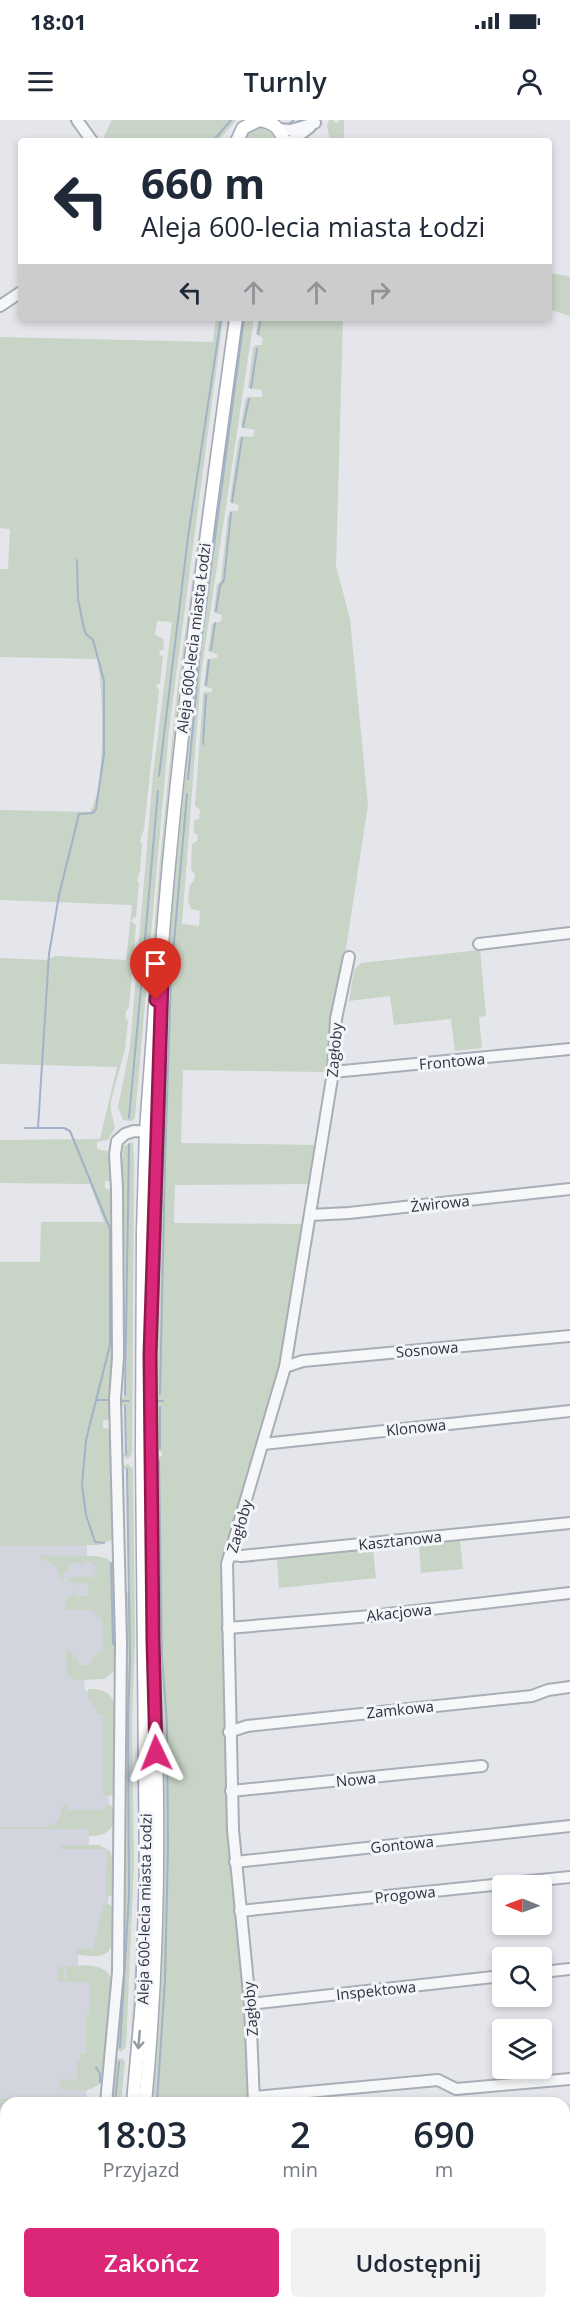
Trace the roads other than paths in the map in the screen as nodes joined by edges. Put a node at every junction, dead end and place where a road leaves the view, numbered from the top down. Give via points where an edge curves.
1 (77, 120) edge
2 (254, 121) edge
3 (317, 122) edge
4 (274, 124) edge
5 (90, 138) edge
6 (238, 138) edge
7 (282, 138) edge
8 (295, 138) edge
9 (18, 294) edge
10 (0, 306) edge
11 (236, 321) edge
12 (570, 933) edge
13 (479, 944) dead end
14 (350, 957) dead end
15 (570, 1049) edge
16 (333, 1071) junction
17 (152, 1132) junction
18 (570, 1189) edge
19 (310, 1215) junction
20 (570, 1336) edge
21 (285, 1367) junction
22 (570, 1411) edge
23 (263, 1444) junction
24 (570, 1523) edge
25 (230, 1555) junction
26 (570, 1593) edge
27 (228, 1628) junction
28 (570, 1687) edge
29 (229, 1732) junction
30 (482, 1766) dead end
31 (231, 1791) junction
32 (570, 1826) edge
33 (235, 1862) junction
34 (570, 1877) edge
35 (240, 1911) junction
36 (570, 1969) edge
37 (552, 1971) edge
38 (492, 1977) edge
39 (250, 2004) junction
40 (570, 2079) edge
41 (107, 2097) edge
42 (134, 2097) edge
43 (145, 2097) edge
44 (254, 2097) edge
45 (282, 2097) edge

1 - 5 street
2 - 4 main road
2 - 6 main road via 243,128
3 - 4 street via 291,130
3 - 8 street
4 - 7 main road
9 - 10 street
11 - 17 main road, Aleja 600-lecia miasta Łodzi via 177,776 157,979
12 - 13 street
14 - 16 street, Zagłoby via 336,1019
15 - 16 street, Frontowa
16 - 19 street, Zagłoby
17 - 41 street via 125,1134 117,1141 115,1154 115,1399 121,1642 118,1961
17 -> 42 main road, Aleja 600-lecia miasta Łodzi via 143,1231 146,1871 142,2002
17 - 43 main road, Aleja 600-lecia miasta Łodzi via 150,1377 158,1871
18 - 19 street, Żwirowa
19 - 21 street, Zagłoby
20 - 21 street, Sosnowa via 303,1361
21 - 23 street, Zagłoby
22 - 23 street, Klonowa
23 - 25 street, Zagłoby
24 - 25 street, Kasztanowa
25 - 27 street, Zagłoby
26 - 27 street, Akacjowa
27 - 29 street, Zagłoby
28 - 29 street, Zamkowa via 532,1696 247,1726
29 - 31 street, Zagłoby
30 - 31 street, Nowa
31 - 33 street, Zagłoby
32 - 33 street, Gontowa
33 - 35 street, Zagłoby
34 - 35 street, Progowa
35 - 39 street, Zagłoby
36 - 37 street
38 - 39 street, Inspektowa
39 - 44 street, Zagłoby
40 - 45 street via 456,2089 438,2080

